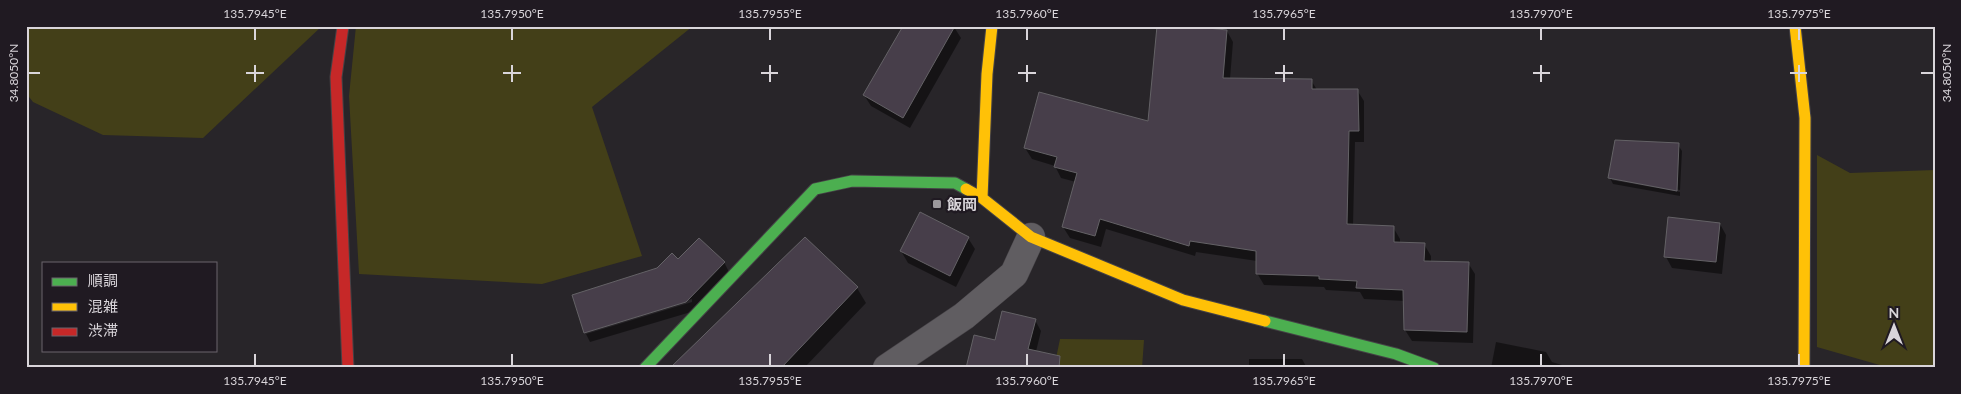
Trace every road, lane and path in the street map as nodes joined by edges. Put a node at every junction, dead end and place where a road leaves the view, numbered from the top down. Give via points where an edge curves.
1 (343, 26) edge
2 (992, 26) edge
3 (1795, 26) edge
4 (982, 198) junction
5 (1031, 237) junction
6 (348, 368) edge
7 (645, 368) edge
8 (887, 368) edge
9 (1434, 368) edge
10 (1804, 368) edge

1 - 6 street via 336,77
2 - 4 street
3 - 10 street via 1805,118
4 - 5 street
4 - 7 street via 955,183 852,181 815,190
5 - 8 street via 1014,274 964,316
5 - 9 street via 1183,300 1396,354

